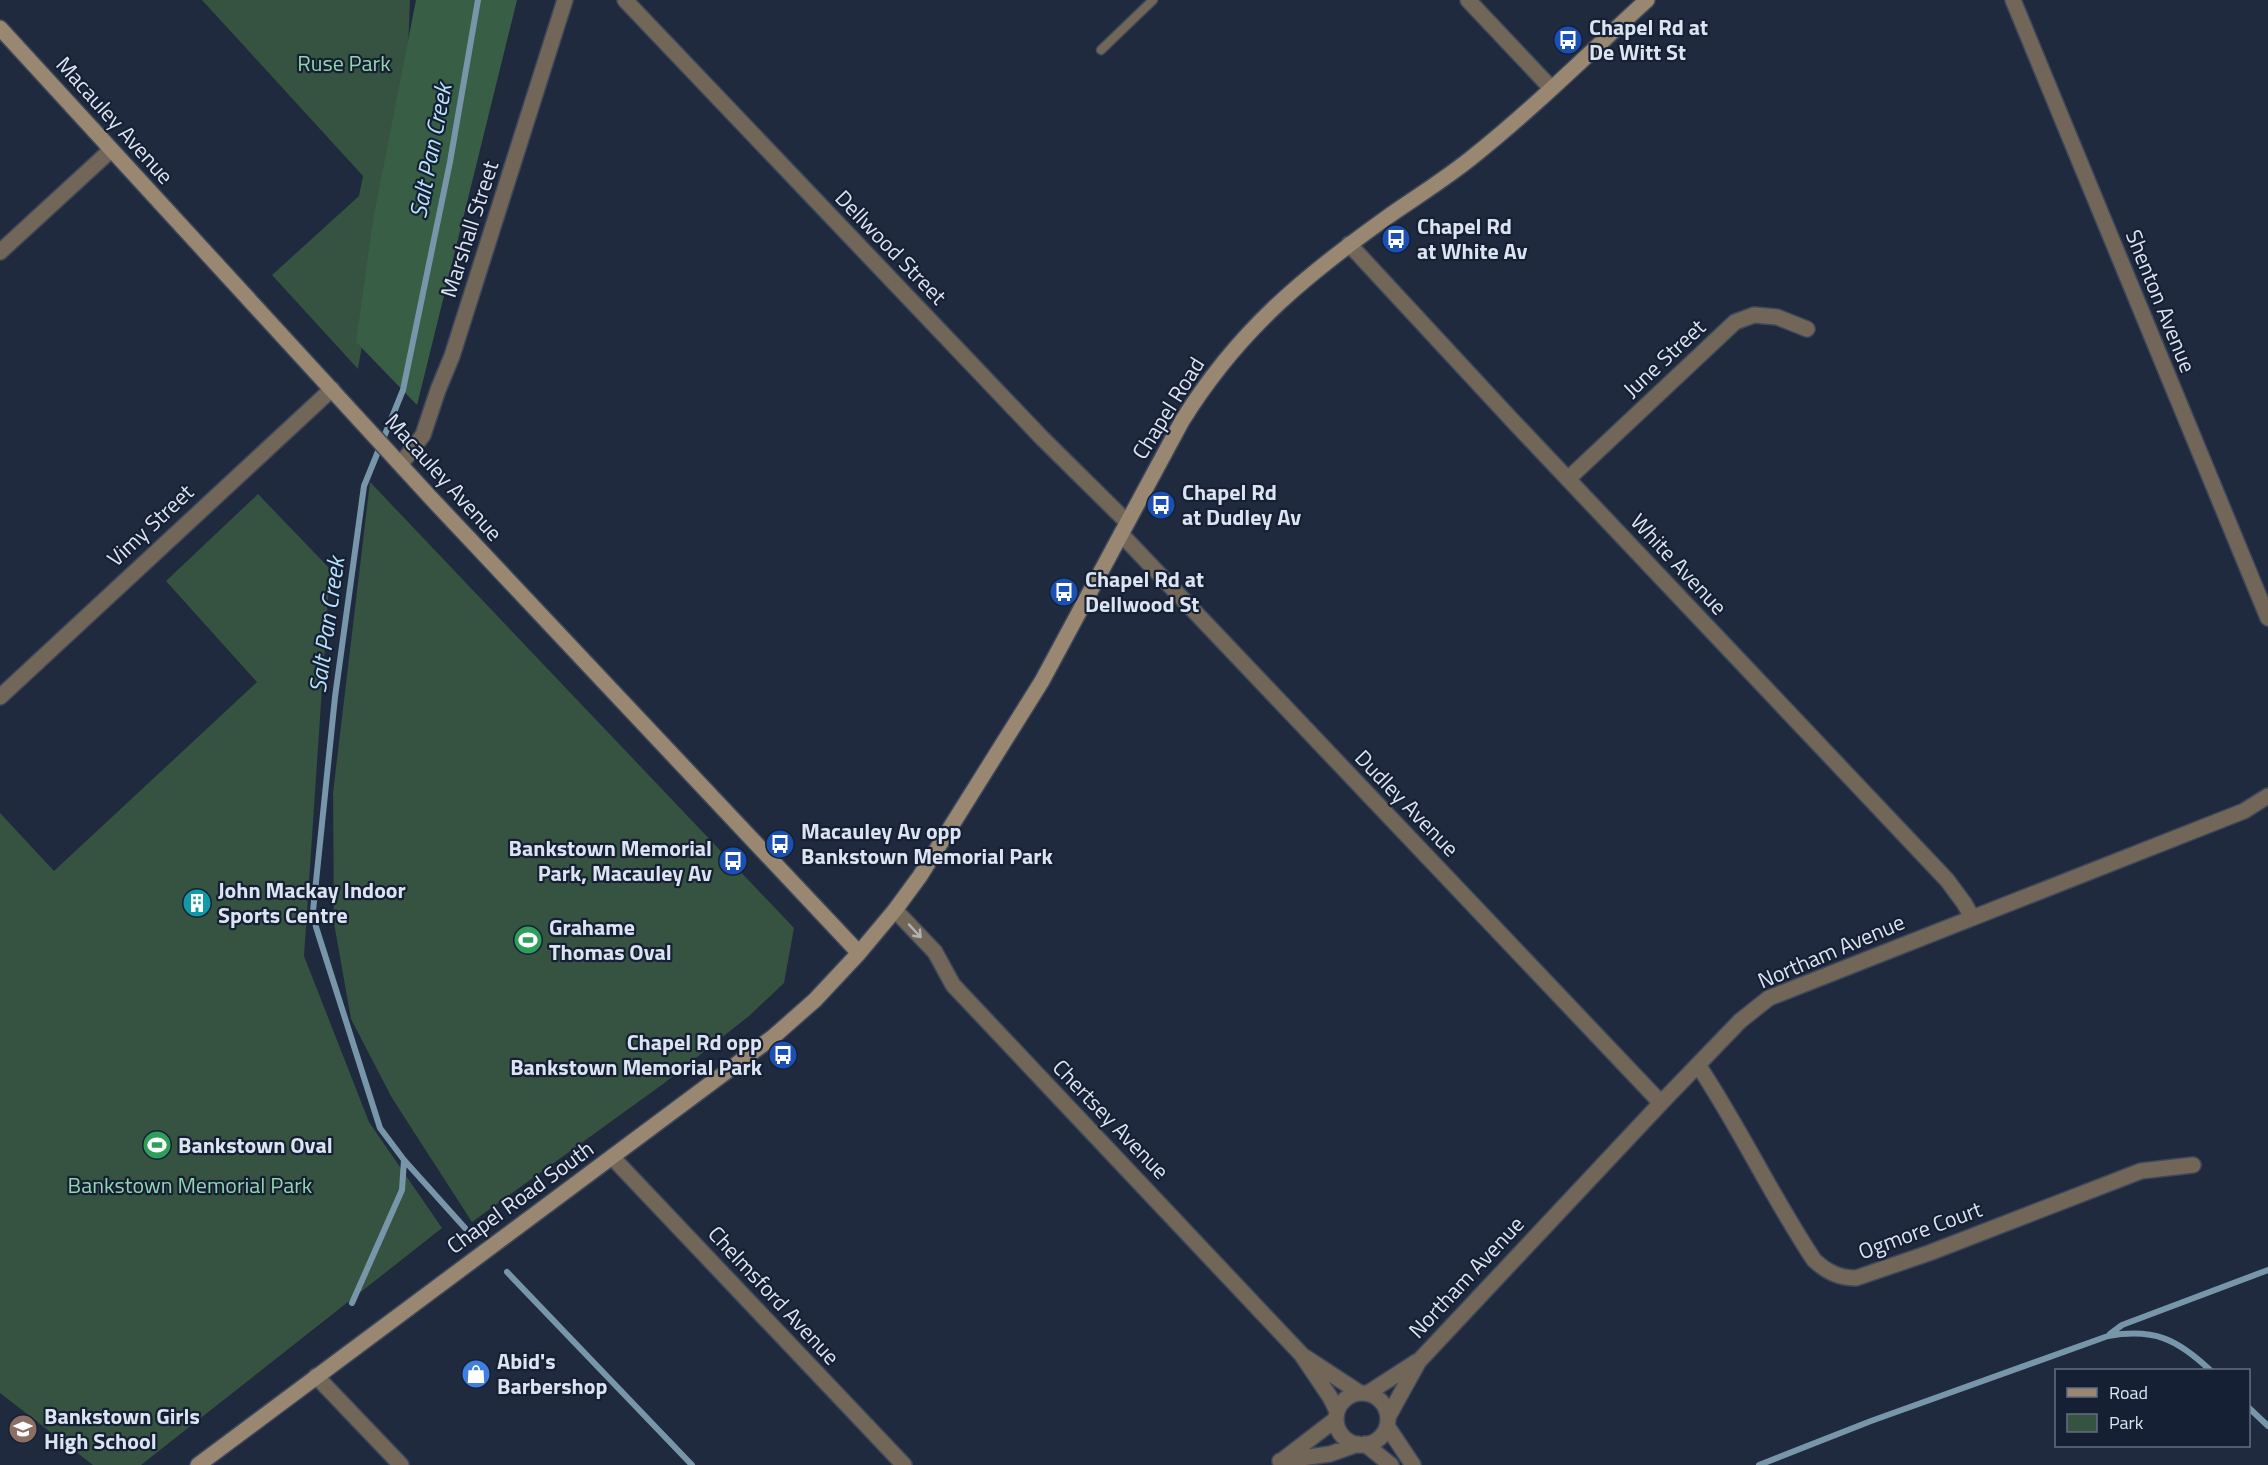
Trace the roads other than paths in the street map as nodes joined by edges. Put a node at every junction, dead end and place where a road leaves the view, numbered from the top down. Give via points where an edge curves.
1 (565, 0) edge
2 (625, 0) edge
3 (1153, 0) edge
4 (1468, 0) edge
5 (1647, 0) edge
6 (2013, 0) edge
7 (0, 28) edge
8 (1101, 50) dead end
9 (1551, 88) junction
10 (111, 150) junction
11 (1349, 244) junction
12 (0, 252) edge
13 (1807, 329) dead end
14 (332, 389) junction
15 (400, 464) junction
16 (1568, 479) junction
17 (1124, 528) junction
18 (2268, 618) edge
19 (0, 697) edge
20 (2268, 796) edge
21 (2268, 806) edge
22 (2244, 811) junction
23 (895, 910) junction
24 (1972, 917) junction
25 (859, 953) junction
26 (1698, 1065) junction
27 (1661, 1102) junction
28 (612, 1156) junction
29 (2193, 1165) dead end
30 (1301, 1354) junction
31 (1419, 1361) junction
32 (316, 1376) junction
33 (1364, 1393) junction
34 (1337, 1415) junction
35 (1387, 1422) junction
36 (1362, 1444) junction
37 (1276, 1463) edge
38 (198, 1465) edge
39 (401, 1465) edge
40 (903, 1465) edge
41 (1391, 1465) edge
42 (1413, 1465) edge

1 - 15 street, Marshall Street via 452,356 423,435
2 - 17 street, Dellwood Street
3 - 8 lane
4 - 9 street
5 - 9 main road, Chapel Road
6 - 18 street, Shenton Avenue
7 - 10 main road, Macauley Avenue
9 - 11 main road, Chapel Road via 1474,156
10 - 12 street
10 - 14 main road, Macauley Avenue
11 - 16 street, White Avenue
11 - 17 main road, Chapel Road via 1287,293 1231,352 1188,413
13 - 16 street, June Street via 1777,317 1754,315 1735,322
14 - 15 main road, Macauley Avenue
14 - 19 street, Vimy Street
15 - 25 main road, Macauley Avenue
16 - 24 street, White Avenue via 1947,880
17 - 23 main road, Chapel Road via 1028,705
17 - 27 street, Dudley Avenue
20 - 22 street, Northam Avenue
21 - 22 street, Northam Avenue
22 - 24 street, Northam Avenue
23 - 25 main road, Chapel Road
23 -> 30 street, Chertsey Avenue via 934,952 953,985
24 - 26 street, Northam Avenue via 1769,998 1740,1021
25 - 28 main road, Chapel Road South via 790,1023
26 - 27 street, Northam Avenue
26 - 29 street, Ogmore Court via 1814,1260 1846,1278 1929,1253 2141,1171
27 - 31 street, Northam Avenue
28 - 32 main road, Chapel Road South
28 - 40 street, Chelmsford Avenue
30 - 33 street, Chertsey Avenue
30 - 34 street, Chertsey Avenue via 1330,1397
31 - 33 street, Northam Avenue
31 - 35 street, Northam Avenue
32 - 38 main road, Chapel Road South
32 - 39 street
33 - 34 street via 1346,1398
33 - 35 street via 1381,1401
34 - 36 street via 1341,1434
34 - 37 street
35 - 36 street via 1377,1440
35 - 42 street
36 - 37 street
36 - 41 street

